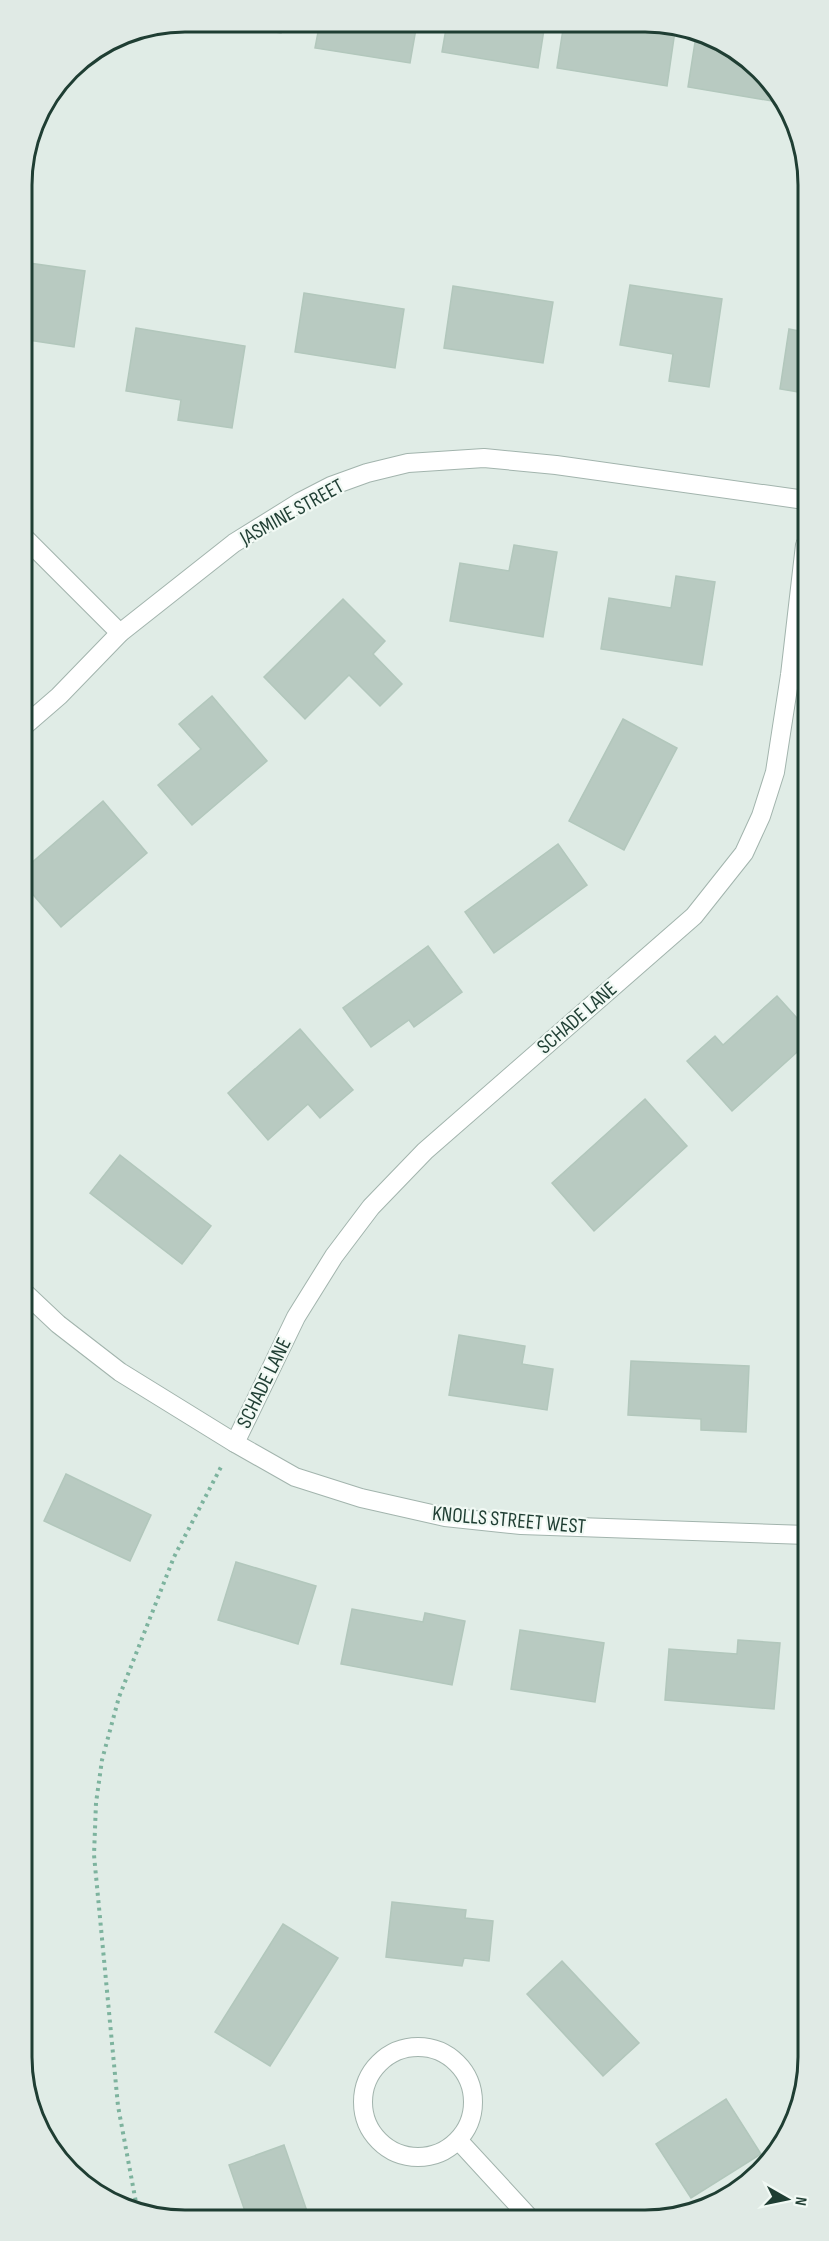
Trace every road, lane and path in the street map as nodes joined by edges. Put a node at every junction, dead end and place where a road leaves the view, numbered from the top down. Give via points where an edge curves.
1 (798, 499) edge
2 (32, 545) edge
3 (798, 608) edge
4 (120, 633) junction
5 (32, 719) edge
6 (32, 1299) edge
7 (235, 1443) junction
8 (797, 1535) edge
9 (459, 2141) junction
10 (136, 2201) edge
11 (523, 2210) edge

1 - 4 street, JASMINE STREET via 484,458 408,463 331,486 300,502 234,543
2 - 4 street
3 - 7 street, SCHADE LANE via 775,772 744,853 694,916 425,1150 371,1207 296,1317
4 - 5 street, JASMINE STREET
6 - 7 street, KNOLLS STREET WEST via 120,1372
7 - 8 street, KNOLLS STREET WEST via 294,1477 361,1498 445,1517 521,1525
7 - 10 path via 174,1557 119,1696 102,1760 96,1803 94,1854 118,2106
9 - 9 street via 470,2122 473,2100 466,2076 449,2057 429,2048 405,2047 390,2052 373,2068 364,2089 363,2112 373,2134 389,2150 413,2158 436,2155
9 - 11 street

